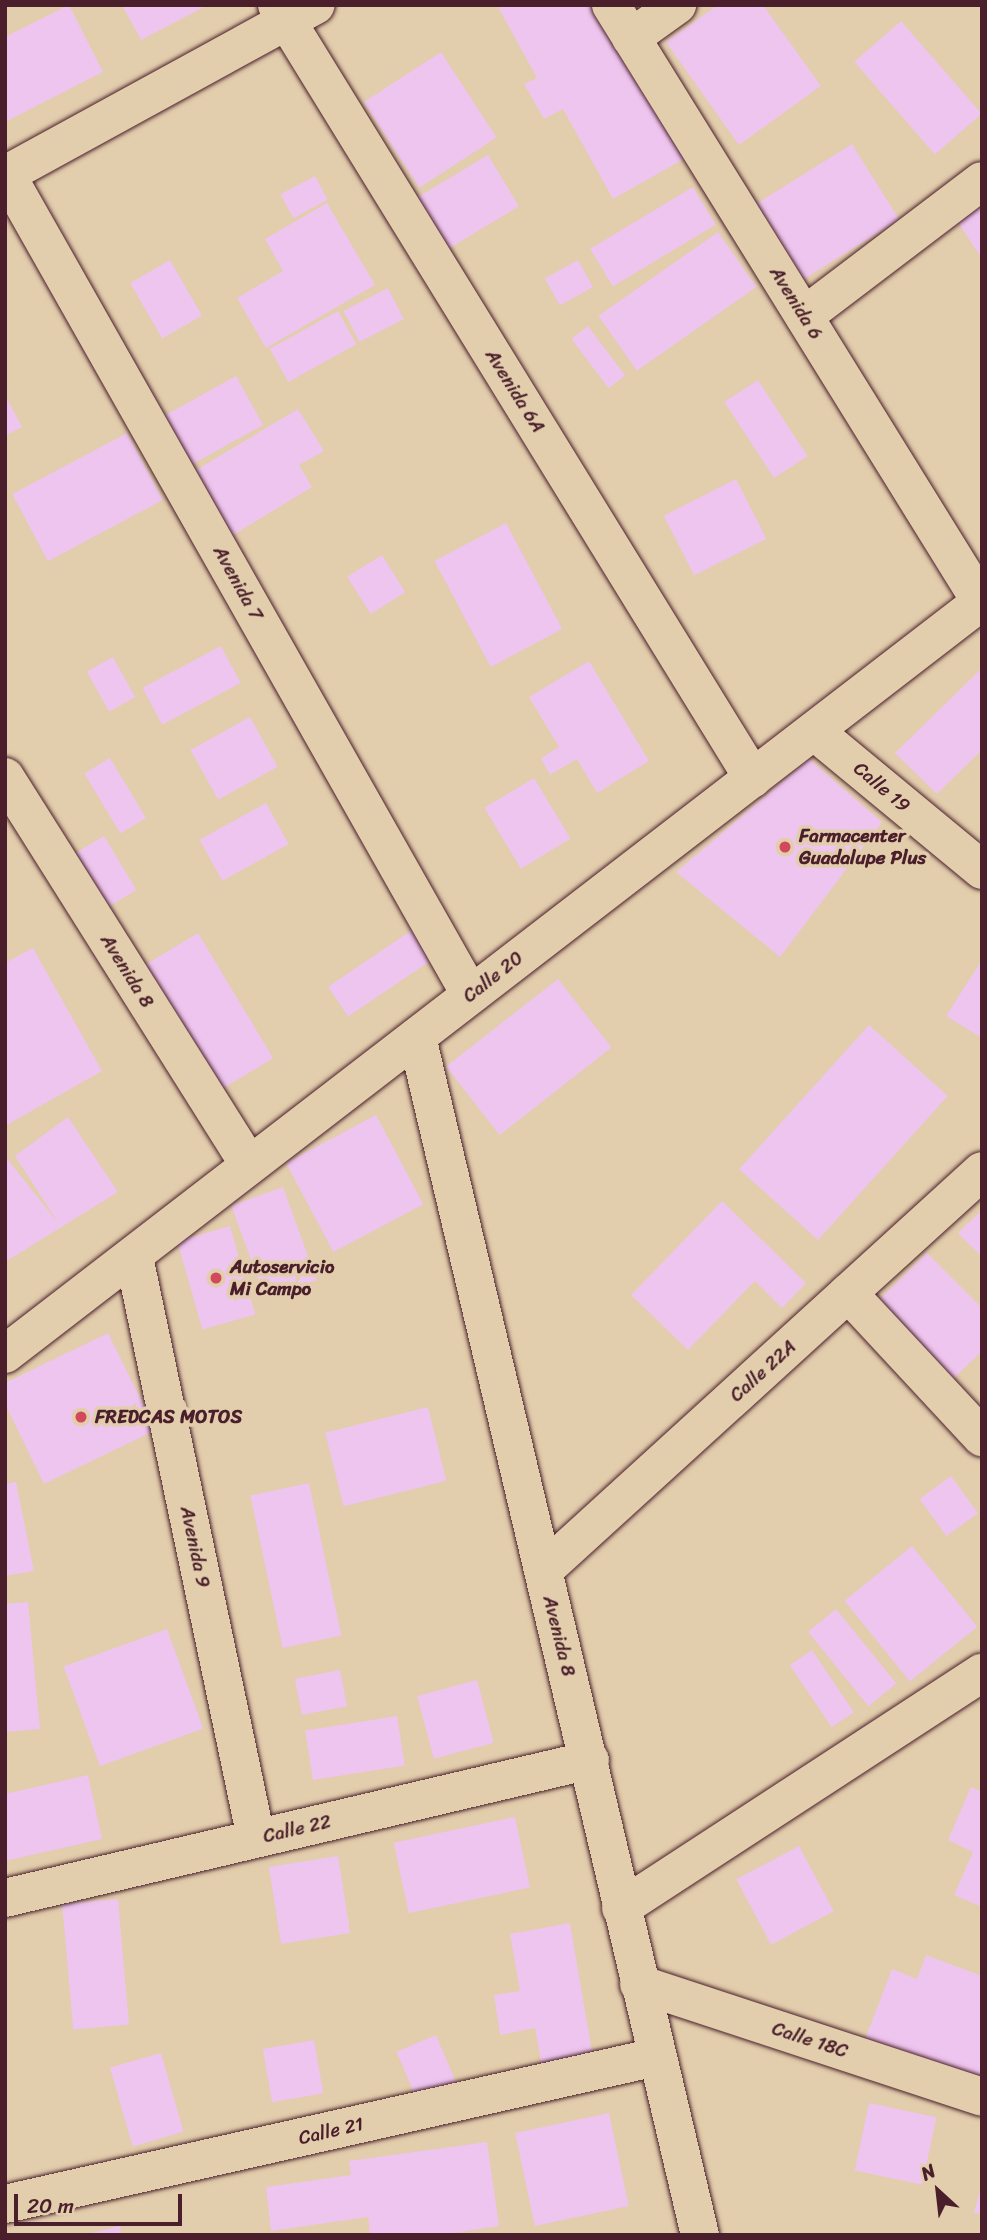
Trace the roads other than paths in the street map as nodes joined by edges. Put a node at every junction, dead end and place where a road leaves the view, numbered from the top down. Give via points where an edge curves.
1 (611, 5) edge
2 (677, 5) edge
3 (293, 11) edge
4 (631, 38) junction
5 (6, 174) edge
6 (982, 181) edge
7 (804, 316) junction
8 (981, 602) edge
9 (814, 731) junction
10 (5, 777) edge
11 (753, 778) junction
12 (982, 870) edge
13 (470, 995) junction
14 (417, 1037) junction
15 (249, 1166) junction
16 (982, 1171) edge
17 (134, 1256) junction
18 (848, 1293) junction
19 (5, 1354) edge
20 (982, 1437) edge
21 (544, 1570) junction
22 (982, 1672) edge
23 (590, 1760) junction
24 (256, 1838) junction
25 (5, 1898) edge
26 (621, 1908) junction
27 (639, 1984) junction
28 (656, 2057) junction
29 (982, 2097) edge
30 (5, 2204) edge
31 (700, 2235) edge

1 - 4 street, Avenida 6
2 - 4 street
3 - 5 street
3 - 11 street, Avenida 6A
4 - 7 street, Avenida 6
5 - 13 street, Avenida 7
6 - 7 street
7 - 8 street, Avenida 6
8 - 9 street, Calle 20
9 - 11 street, Calle 20
9 - 12 street, Calle 19
10 - 15 street, Avenida 8
11 - 13 street, Calle 20
13 - 14 street, Calle 20
14 - 15 street, Calle 20
14 - 21 street, Avenida 8
15 - 17 street, Calle 20
16 - 18 street, Calle 22A
17 - 19 street, Calle 20
17 - 24 street, Avenida 9
18 - 20 street
18 - 21 street, Calle 22A
21 - 23 street, Avenida 8
22 - 26 street
23 - 24 street, Calle 22
23 - 26 street, Avenida 8
24 - 25 street, Calle 22
26 - 27 street, Avenida 8
27 - 28 street, Avenida 8
27 - 29 street, Calle 18C
28 - 30 street, Calle 21
28 - 31 street, Avenida 8

